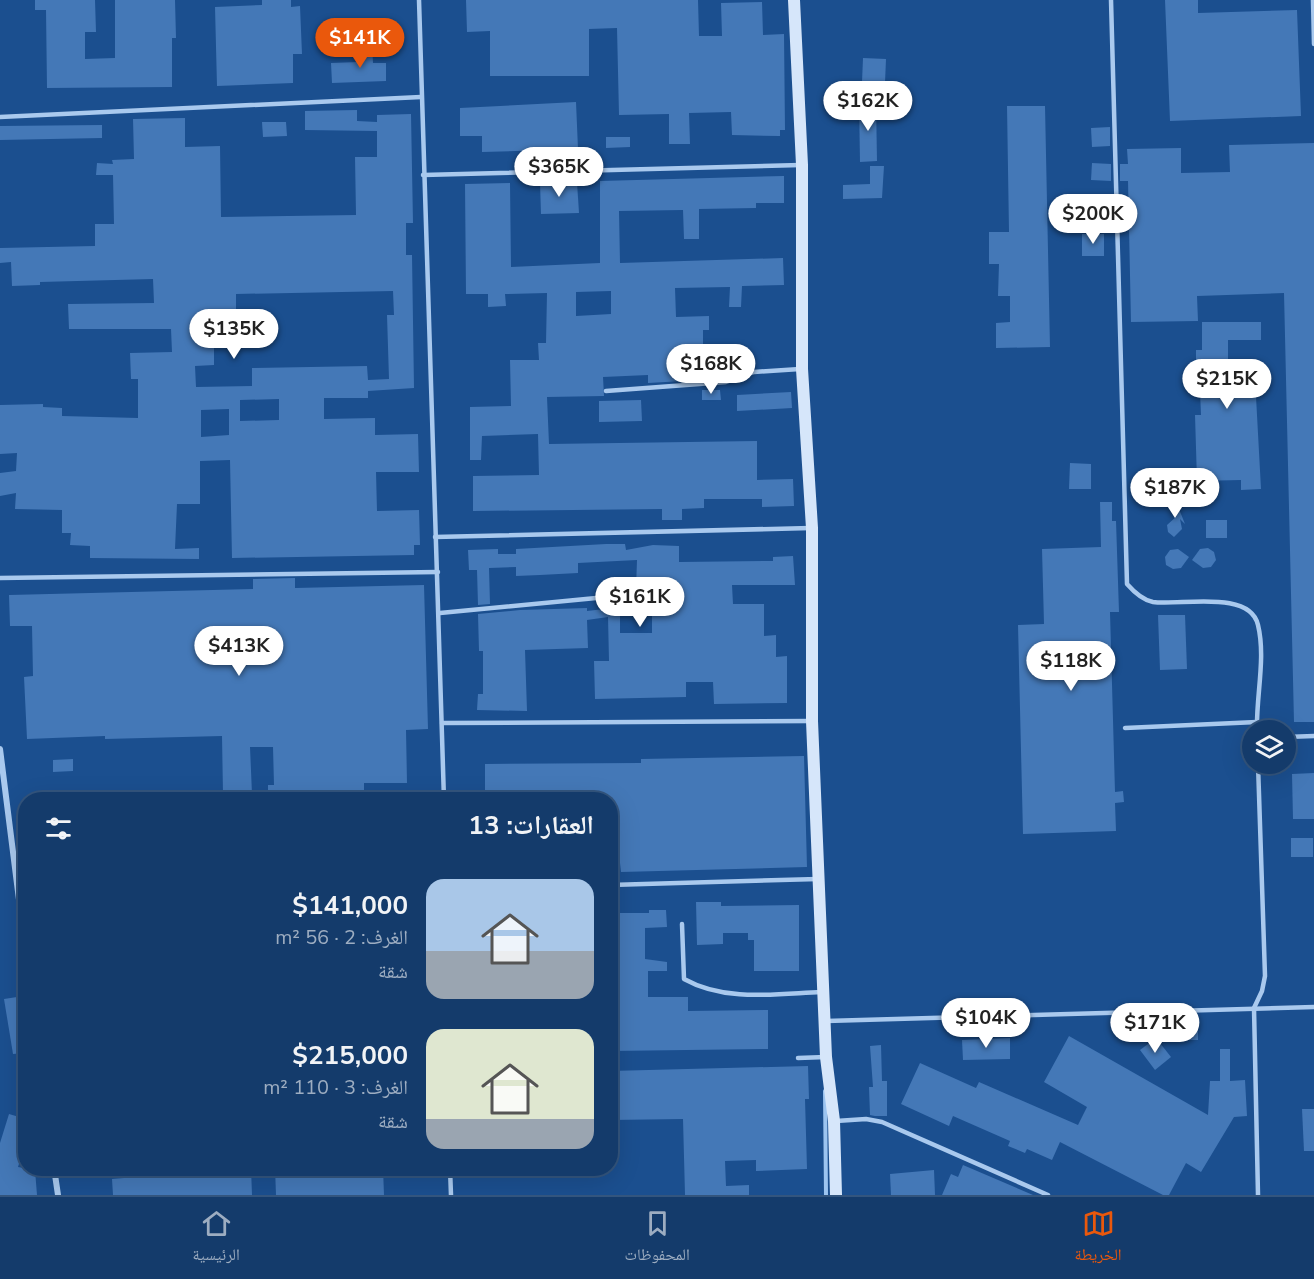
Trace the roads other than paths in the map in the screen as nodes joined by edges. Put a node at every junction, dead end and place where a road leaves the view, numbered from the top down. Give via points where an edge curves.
1 (418, 0) edge
2 (794, 0) edge
3 (1111, 0) edge
4 (1313, 0) edge
5 (1314, 44) edge
6 (421, 97) junction
7 (0, 117) edge
8 (802, 165) junction
9 (423, 175) junction
10 (802, 369) junction
11 (606, 391) dead end
12 (812, 528) junction
13 (435, 537) junction
14 (438, 572) junction
15 (0, 578) edge
16 (617, 596) dead end
17 (440, 613) junction
18 (1257, 720) edge
19 (812, 722) junction
20 (442, 723) junction
21 (1242, 723) edge
22 (1125, 729) dead end
23 (1314, 736) edge
24 (1296, 737) edge
25 (0, 749) edge
26 (1258, 774) edge
27 (444, 792) edge
28 (821, 879) junction
29 (618, 885) edge
30 (18, 892) edge
31 (682, 924) dead end
32 (823, 992) junction
33 (1314, 1006) edge
34 (1254, 1008) junction
35 (826, 1021) junction
36 (827, 1057) junction
37 (798, 1058) dead end
38 (834, 1121) junction
39 (55, 1176) edge
40 (450, 1176) edge
41 (58, 1195) edge
42 (451, 1195) edge
43 (836, 1195) edge
44 (1048, 1195) edge
45 (1258, 1195) edge

1 - 6 lane
2 - 8 street
3 - 18 lane via 1127,584 1152,602 1233,603 1250,610 1258,623 1260,647
4 - 5 lane
6 - 7 lane
6 - 9 lane
8 - 9 lane
8 - 10 street
9 - 13 lane
10 - 11 lane via 754,372 726,382
10 - 12 street
12 - 13 lane
12 - 19 street
13 - 14 lane
14 - 15 lane
14 - 17 lane
16 - 17 lane
17 - 20 lane
19 - 20 lane
19 - 28 street
20 - 27 lane
21 - 22 lane
23 - 24 lane
25 - 30 street
26 - 34 lane via 1265,976
28 - 29 lane
28 - 32 street
31 - 32 lane via 684,979 703,990
32 - 35 street
33 - 34 lane
34 - 35 lane
34 - 45 lane
35 - 36 street
36 - 37 lane
36 - 38 street
38 - 43 street
38 - 44 lane via 882,1122
39 - 41 street
40 - 42 lane

